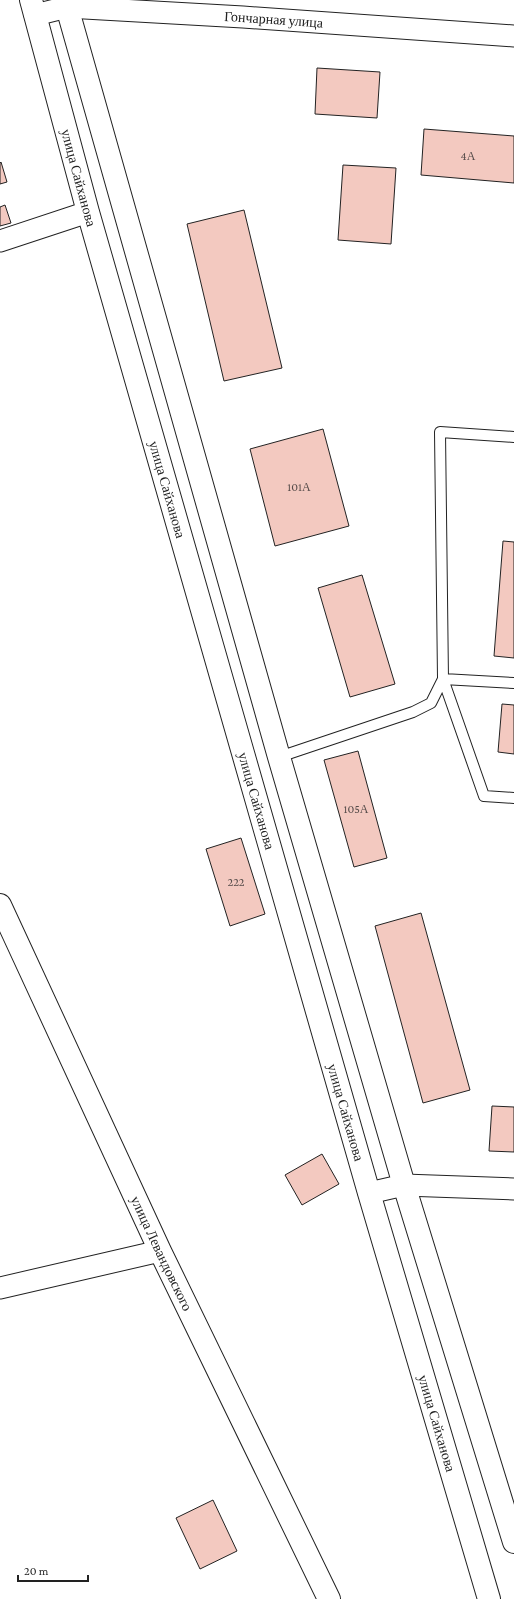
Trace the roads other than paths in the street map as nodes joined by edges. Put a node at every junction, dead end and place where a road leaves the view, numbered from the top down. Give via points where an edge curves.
1 (66, 4) edge
2 (33, 8) edge
3 (244, 8) edge
4 (514, 36) edge
5 (88, 212) junction
6 (0, 241) edge
7 (514, 437) edge
8 (443, 679) junction
9 (514, 683) edge
10 (279, 757) junction
11 (514, 798) edge
12 (0, 905) edge
13 (404, 1185) junction
14 (514, 1189) edge
15 (370, 1193) junction
16 (160, 1251) junction
17 (0, 1288) edge
18 (514, 1542) edge
19 (329, 1599) edge
20 (489, 1599) edge

1 - 2 street, Гончарная улица
1 - 3 street, Гончарная улица
1 - 10 main road
2 - 5 main road, улица Сайханова
3 - 4 street, Гончарная улица
5 - 6 street
5 - 15 main road, улица Сайханова
7 - 8 lane via 440,432
8 - 9 lane
8 - 10 lane via 431,704
8 - 11 lane via 484,796
10 - 13 main road
12 - 16 main road, улица Левандовского
13 - 14 street
13 - 15 street
13 - 18 main road
15 - 20 main road, улица Сайханова
16 - 17 street
16 - 19 main road, улица Левандовского

